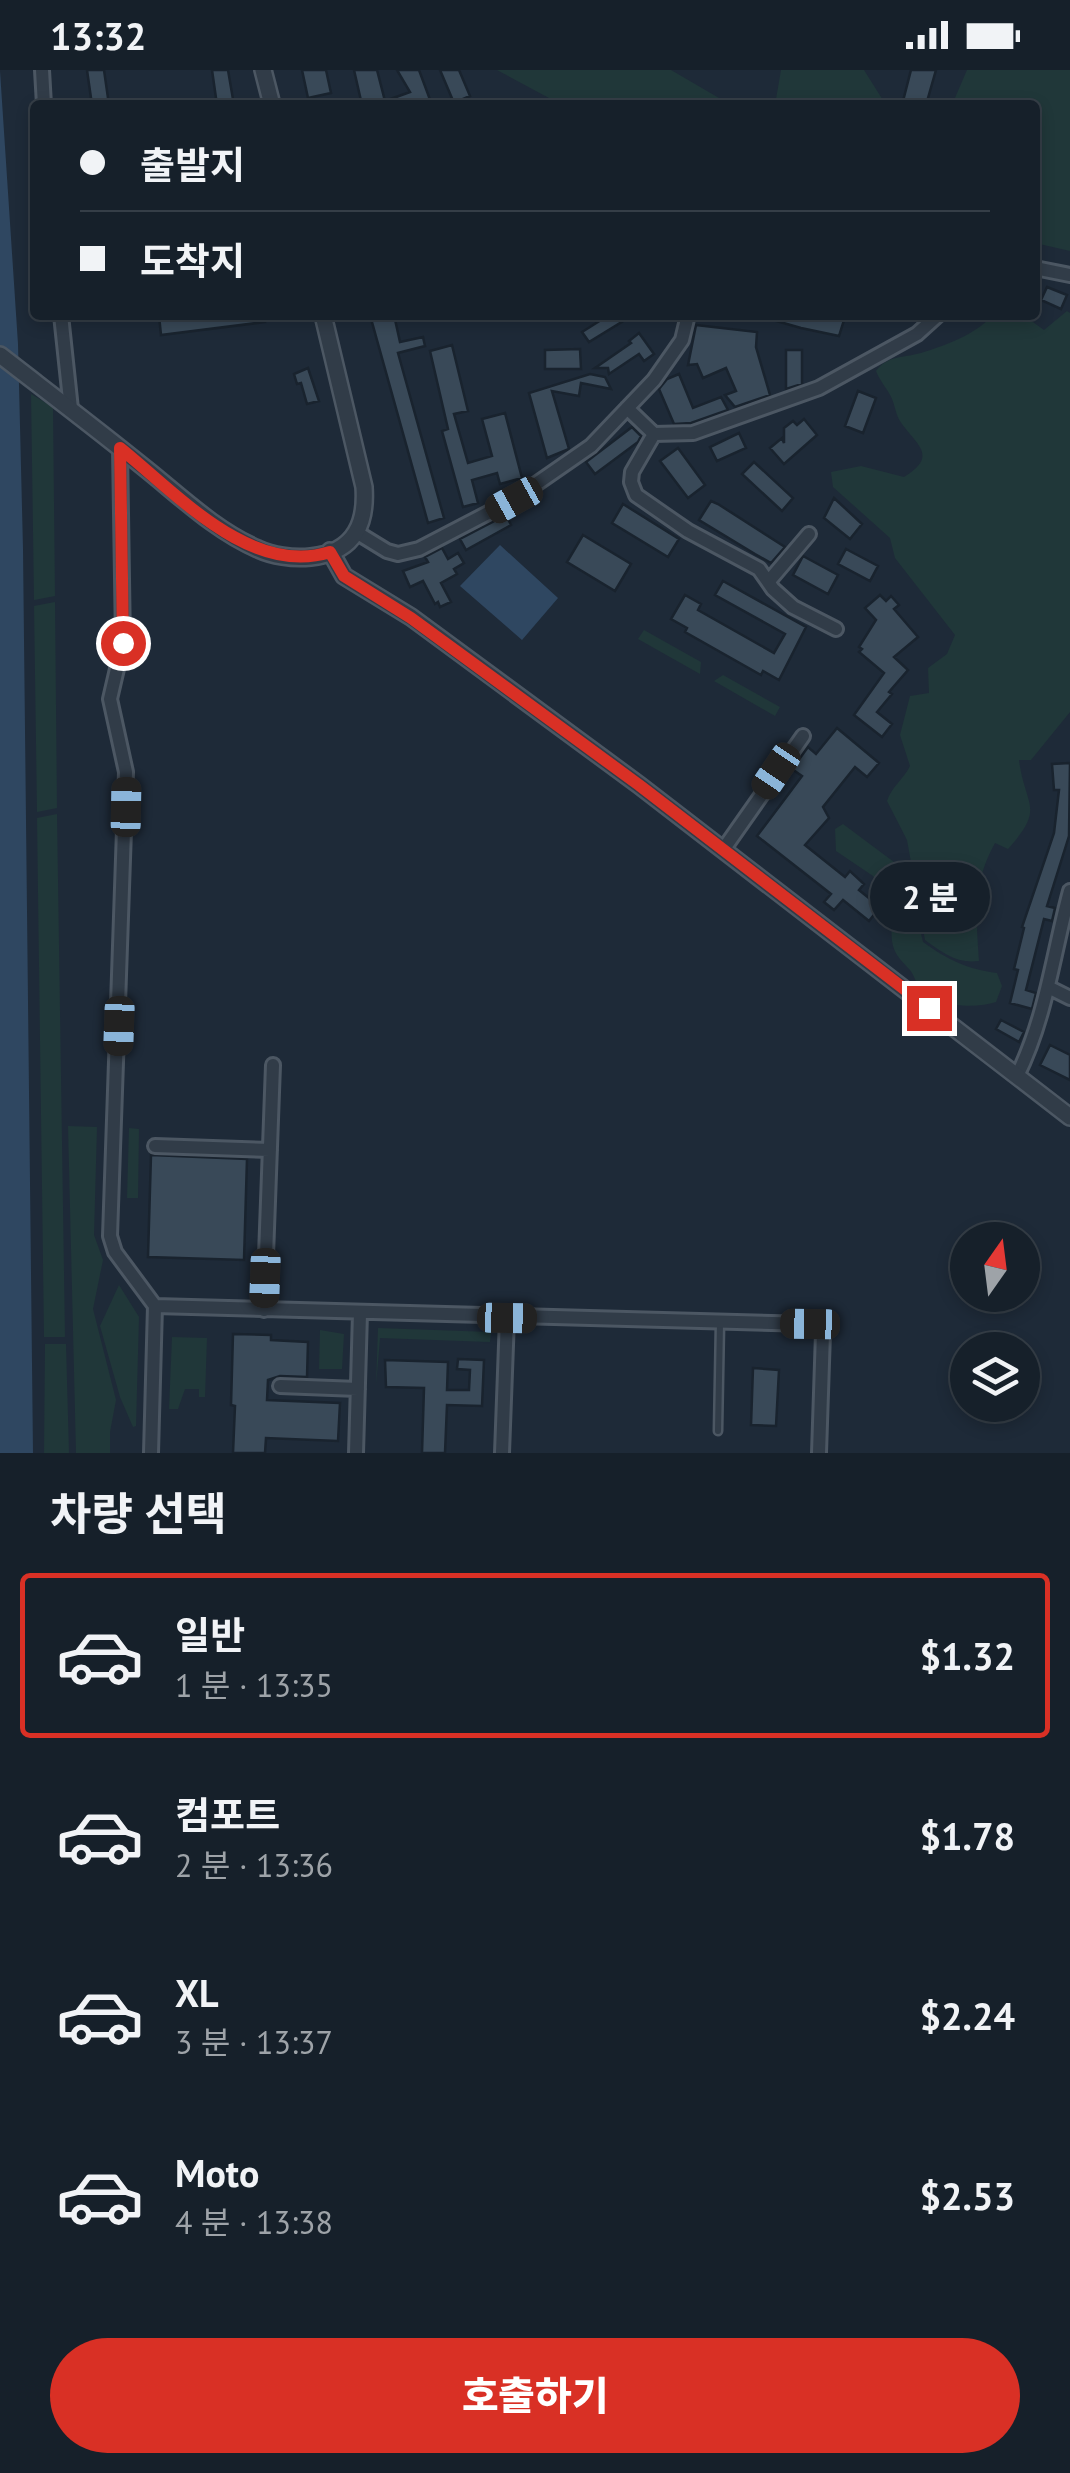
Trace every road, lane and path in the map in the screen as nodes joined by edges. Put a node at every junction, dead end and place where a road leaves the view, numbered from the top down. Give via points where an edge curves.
1 (42, 70) edge
2 (263, 70) edge
3 (44, 100) edge
4 (271, 100) edge
5 (1040, 269) edge
6 (1070, 275) edge
7 (61, 320) edge
8 (323, 320) edge
9 (687, 320) edge
10 (935, 320) edge
11 (0, 356) edge
12 (627, 408) junction
13 (70, 409) junction
14 (654, 434) junction
15 (120, 448) junction
16 (356, 532) junction
17 (809, 534) dead end
18 (330, 552) junction
19 (768, 581) junction
20 (836, 630) dead end
21 (803, 736) dead end
22 (723, 850) junction
23 (1070, 892) edge
24 (1048, 987) junction
25 (1070, 998) edge
26 (273, 1065) dead end
27 (1018, 1076) junction
28 (1070, 1116) edge
29 (155, 1146) dead end
30 (270, 1150) junction
31 (156, 1306) junction
32 (264, 1310) junction
33 (360, 1313) junction
34 (507, 1318) junction
35 (720, 1321) junction
36 (280, 1386) dead end
37 (358, 1388) junction
38 (718, 1431) dead end
39 (151, 1453) edge
40 (356, 1453) edge
41 (502, 1453) edge
42 (819, 1453) edge

1 - 3 street
2 - 4 street
5 - 6 street
7 - 13 street
8 - 16 street via 364,487
9 - 12 street via 674,354
10 - 14 street via 819,388 693,432
11 - 13 street
12 - 14 street
12 - 16 street via 582,454 446,538 398,554
13 - 15 street
14 - 19 street via 632,472 633,491
15 - 18 street via 253,548 294,558
15 - 31 street via 123,643 110,699 126,772 110,1236
16 - 18 street
17 - 19 street
18 - 22 street via 344,576 644,779
19 - 20 street via 793,606
21 - 22 street
22 - 27 street
23 - 24 street
24 - 25 street
24 - 27 street
26 - 30 street
27 - 28 street
29 - 30 street
30 - 32 street
31 - 32 street
31 - 39 street
32 - 33 street
33 - 34 street
33 - 37 street
34 - 35 street
34 - 41 street
35 - 38 lane
35 - 42 street via 819,1328
36 - 37 street
37 - 40 street

